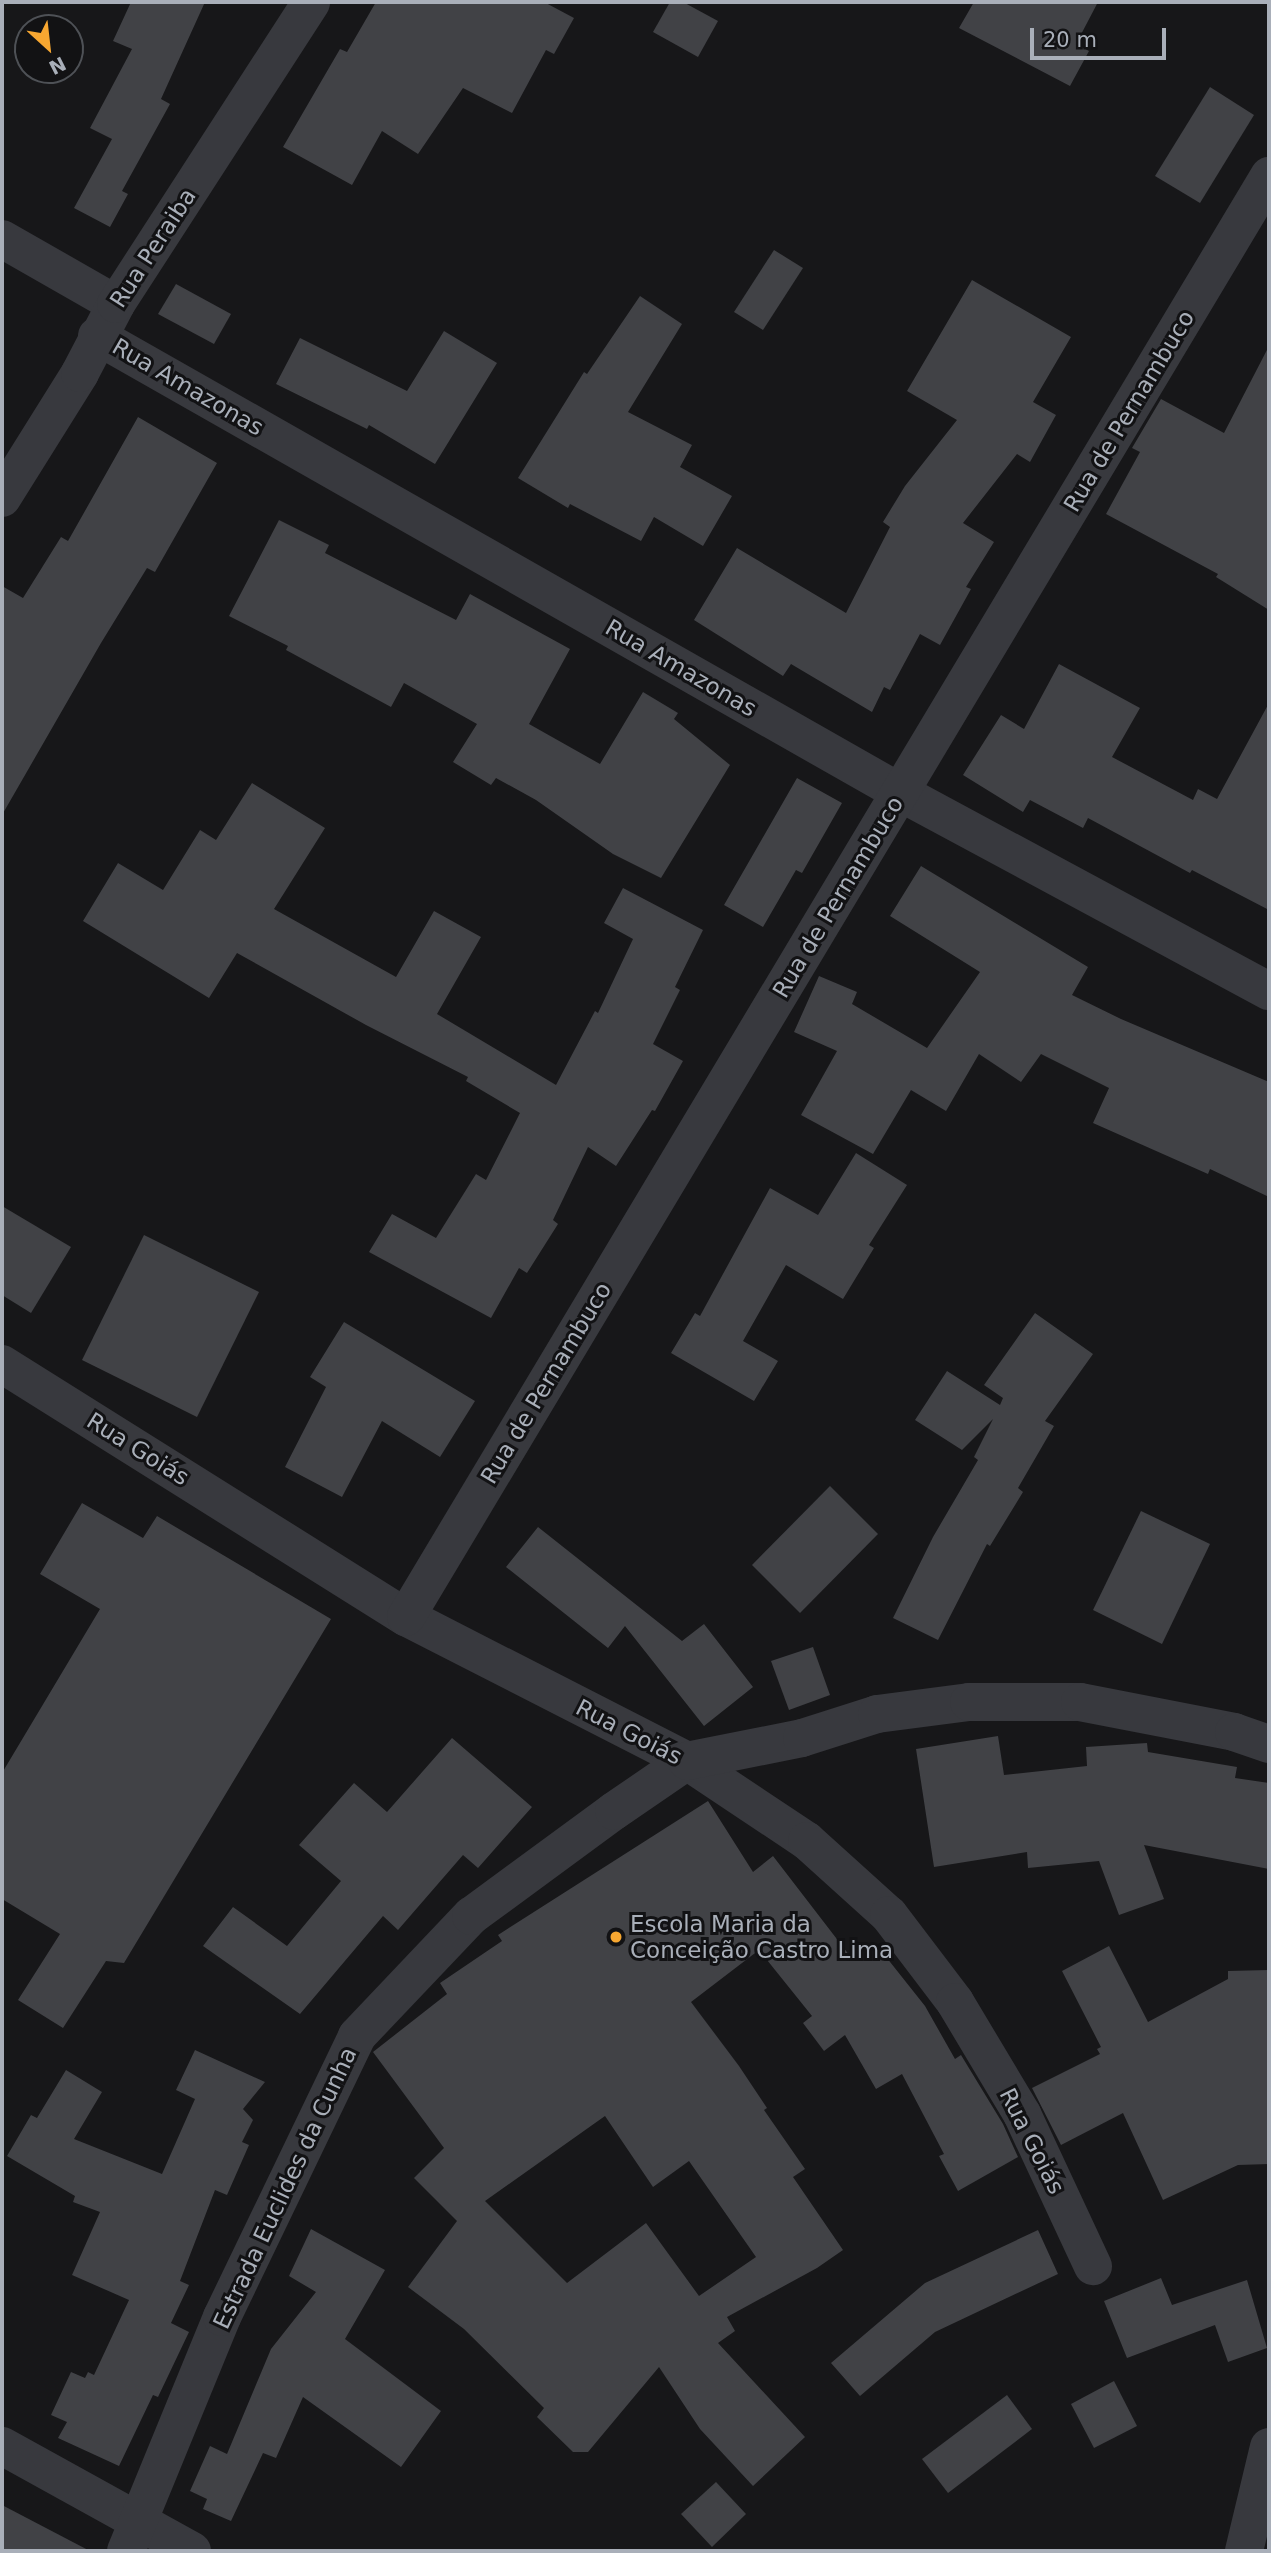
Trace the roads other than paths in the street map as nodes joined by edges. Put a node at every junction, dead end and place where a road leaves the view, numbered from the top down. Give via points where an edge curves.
1 (311, 2) edge
2 (1269, 176) edge
3 (2, 239) edge
4 (106, 320) junction
5 (2, 498) edge
6 (901, 793) junction
7 (1269, 991) edge
8 (2, 1364) edge
9 (406, 1617) junction
10 (1269, 1744) edge
11 (687, 1761) junction
12 (1093, 2266) dead end
13 (2, 2446) edge
14 (1269, 2447) edge
15 (132, 2537) edge
16 (192, 2551) edge
17 (1244, 2551) edge

1 - 4 street, Rua Peraiba
2 - 6 street, Rua de Pernambuco
3 - 4 street, Rua Amazonas
4 - 5 street, Rua Peraiba via 80,373
4 - 6 street, Rua Amazonas
6 - 7 street, Rua Amazonas
6 - 9 street, Rua de Pernambuco
8 - 9 street, Rua Goiás
9 - 11 street, Rua Goiás
10 - 11 street, Estrada Euclides da Cunha via 1234,1732 1080,1702 969,1702 877,1714 802,1738
11 - 12 street, Rua Goiás via 807,1841 889,1915 955,2002 1023,2115
11 - 15 street, Estrada Euclides da Cunha via 471,1916 357,2036 222,2317
13 - 15 street
14 - 17 street
15 - 16 street

